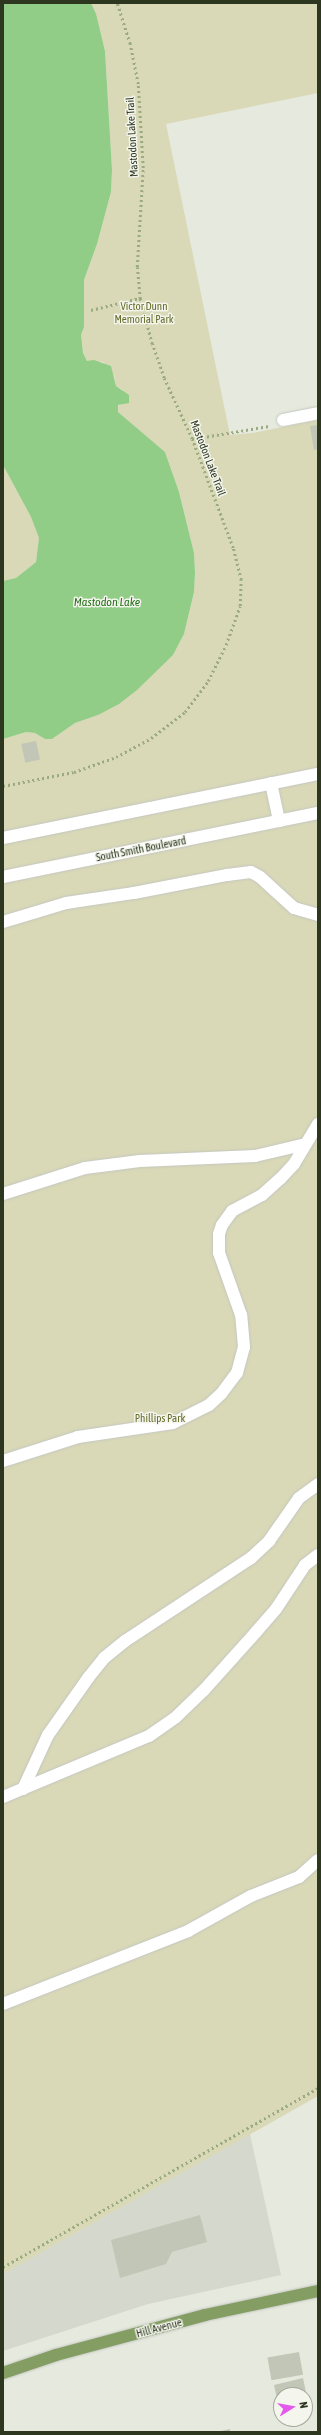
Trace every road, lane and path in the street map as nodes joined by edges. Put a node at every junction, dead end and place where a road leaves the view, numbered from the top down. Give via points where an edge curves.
1 (117, 3) edge
2 (140, 298) junction
3 (91, 310) dead end
4 (318, 413) edge
5 (283, 420) dead end
6 (272, 427) dead end
7 (192, 439) junction
8 (318, 774) edge
9 (271, 783) junction
10 (3, 786) edge
11 (318, 813) edge
12 (279, 821) junction
13 (3, 838) edge
14 (3, 877) edge
15 (318, 915) edge
16 (3, 922) edge
17 (318, 1124) edge
18 (306, 1144) junction
19 (3, 1194) edge
20 (3, 1460) edge
21 (318, 1484) edge
22 (318, 1555) edge
23 (23, 1788) junction
24 (3, 1797) edge
25 (318, 1860) edge
26 (3, 2004) edge
27 (318, 2088) edge
28 (3, 2267) edge
29 (318, 2291) edge
30 (3, 2373) edge

1 - 2 path, Mastodon Lake Trail via 130,44 138,84 143,168 137,267
2 - 3 path
2 - 7 path, Mastodon Lake Trail via 162,371
4 - 5 street
6 - 7 path
7 - 10 path, Mastodon Lake Trail via 233,548 241,580 240,606 226,645 208,681 185,712 151,738 116,757 74,772
8 - 9 street
9 - 12 street
9 - 13 street
11 - 12 street, South Smith Boulevard
12 - 14 street, South Smith Boulevard
15 - 16 street via 294,908 260,876 245,873 66,903
17 - 18 street
18 - 19 street via 255,1156 140,1161 85,1168
18 - 20 street via 294,1164 272,1188 232,1211 222,1225 219,1234 219,1253 241,1315 244,1346 237,1373 221,1394 209,1405 173,1423 78,1437
21 - 23 street via 299,1498 269,1541 251,1558 125,1641 104,1658 48,1735
22 - 23 street via 306,1565 256,1632 176,1717 142,1739
23 - 24 street
25 - 26 street via 299,1877 251,1896 188,1931
27 - 28 path
29 - 30 main road, Hill Avenue via 205,2316

